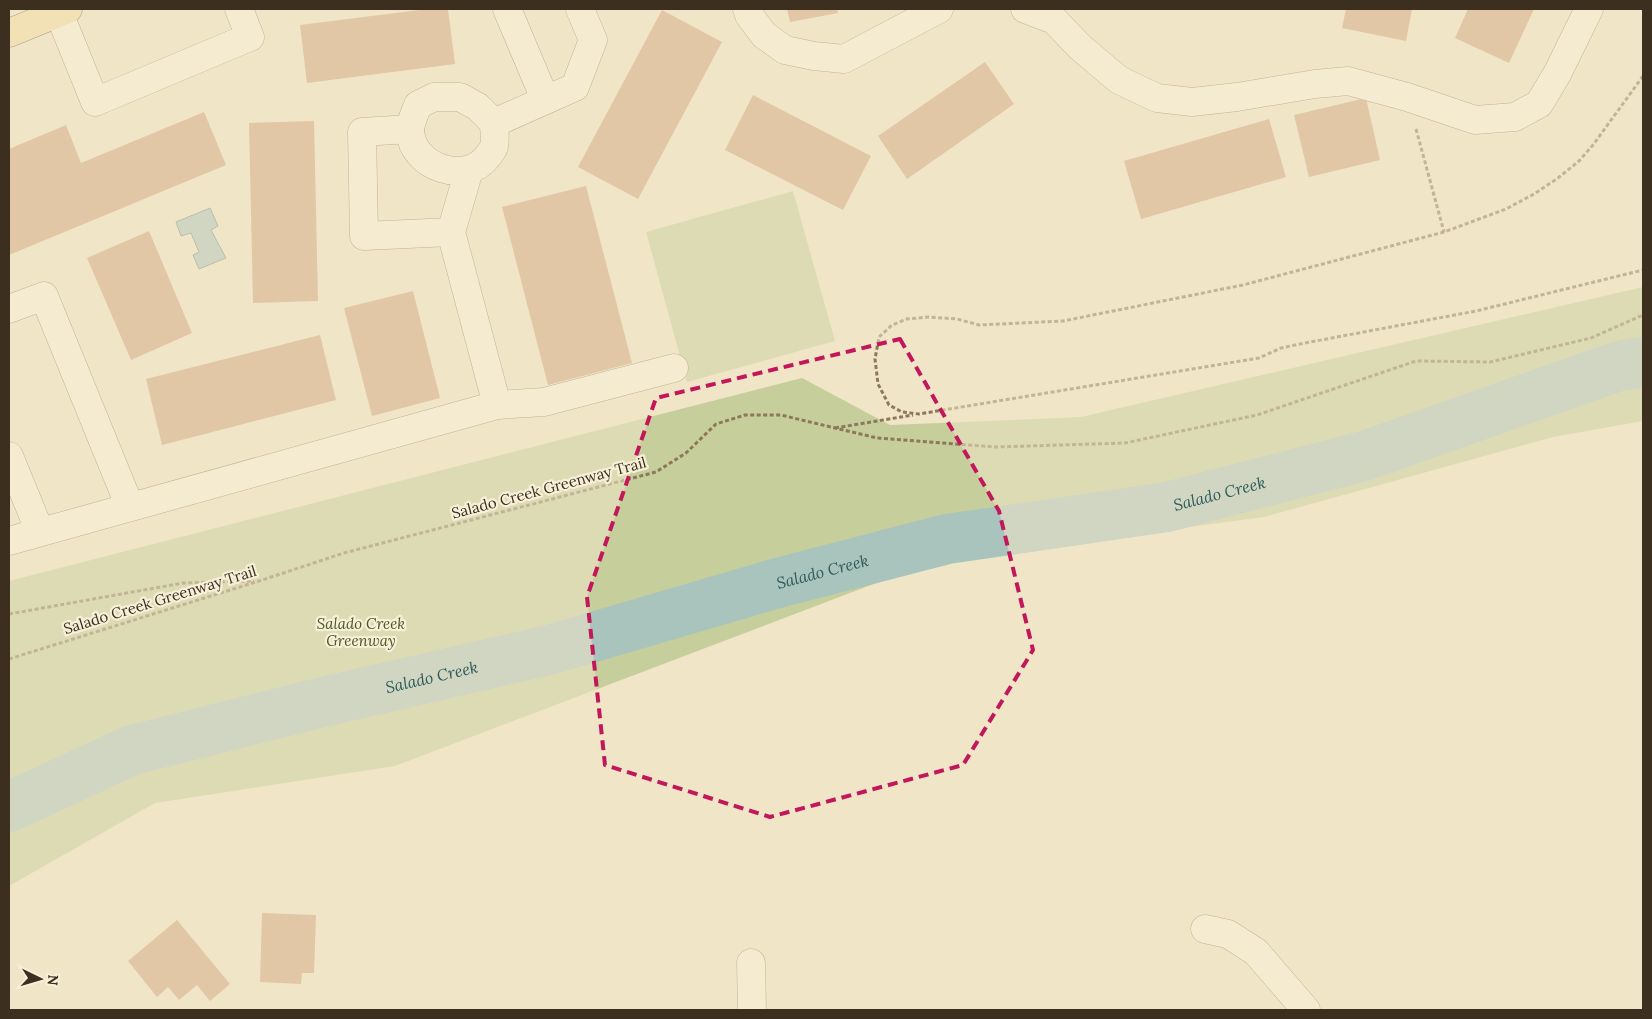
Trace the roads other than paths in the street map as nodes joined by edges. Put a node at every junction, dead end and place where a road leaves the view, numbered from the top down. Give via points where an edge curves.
1 (239, 9) edge
2 (507, 9) edge
3 (580, 9) edge
4 (747, 9) edge
5 (939, 9) edge
6 (1025, 9) edge
7 (1589, 9) edge
8 (63, 11) edge
9 (9, 33) edge
10 (546, 99) junction
11 (494, 123) junction
12 (410, 129) junction
13 (470, 170) junction
14 (451, 232) junction
15 (9, 309) edge
16 (674, 368) dead end
17 (497, 405) junction
18 (9, 456) edge
19 (130, 507) junction
20 (40, 532) junction
21 (9, 541) edge
22 (1204, 929) dead end
23 (751, 963) dead end
24 (752, 1010) edge
25 (1306, 1010) edge

1 - 8 street via 250,37 95,102
2 - 10 street
3 - 10 street via 593,40 575,87
4 - 5 street via 764,34 785,50 844,59
6 - 7 street via 1054,20 1120,80 1157,98 1192,102 1348,81 1476,120 1515,117 1539,104
8 - 9 main road
10 - 11 street
11 - 12 street via 478,107 460,97 434,97 418,105
11 - 13 street via 494,146 483,163
12 - 13 street via 413,145 424,160 448,171
12 - 14 street via 362,132 364,236
13 - 14 street
14 - 17 street
15 - 19 street via 44,296
16 - 17 street via 544,402
17 - 19 street
18 - 20 street
19 - 20 street
20 - 21 street
22 - 25 street via 1228,934 1256,952
23 - 24 street

